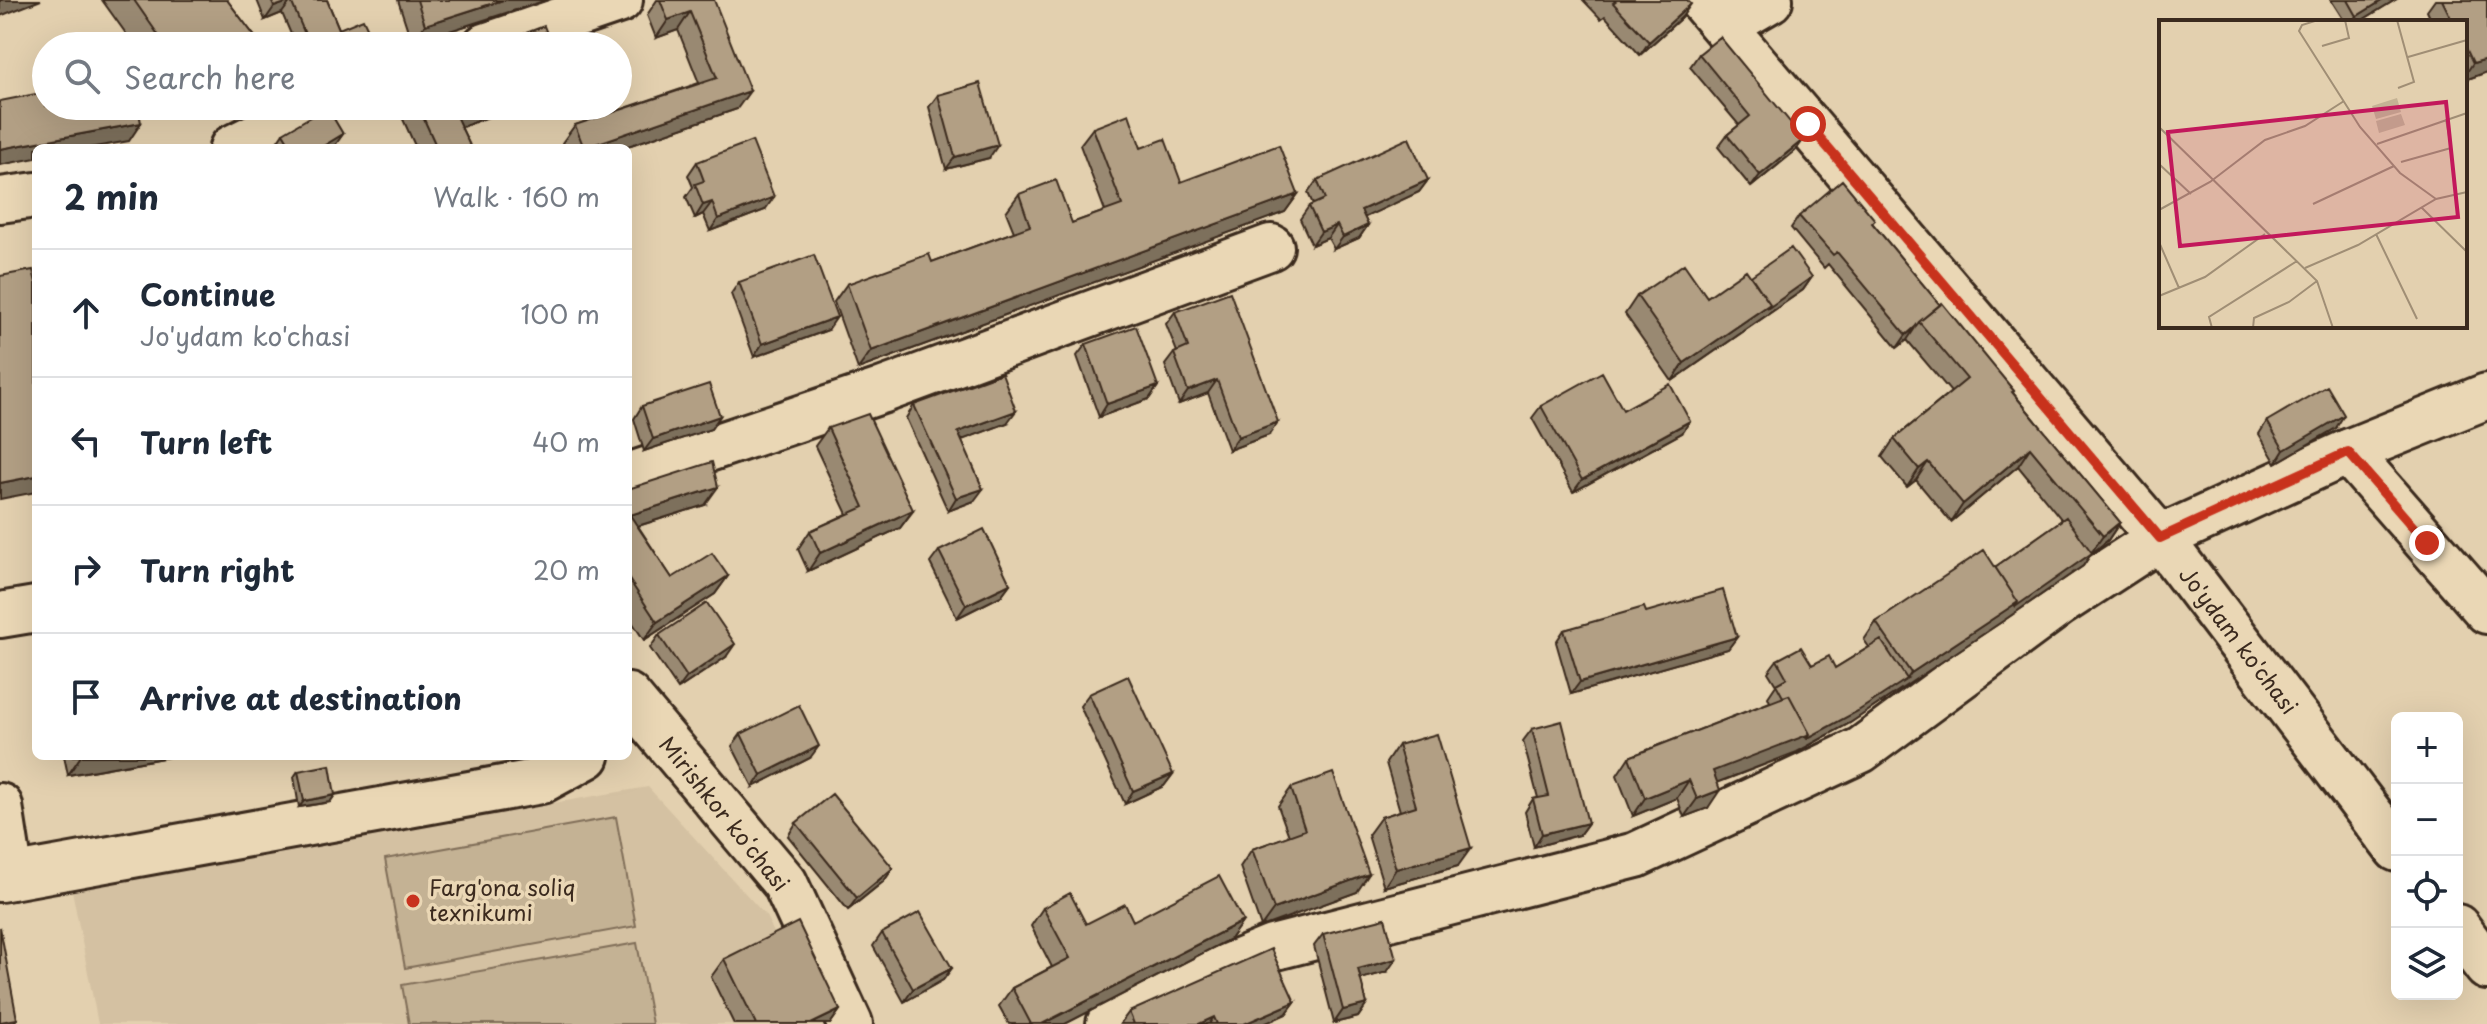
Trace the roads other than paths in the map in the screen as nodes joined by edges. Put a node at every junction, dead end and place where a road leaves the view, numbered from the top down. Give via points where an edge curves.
1 (620, 0) edge
2 (1770, 0) edge
3 (1713, 13) edge
4 (526, 32) edge
5 (285, 120) edge
6 (240, 144) edge
7 (32, 196) edge
8 (0, 200) edge
9 (1271, 247) dead end
10 (2487, 396) edge
11 (2348, 452) junction
12 (632, 475) edge
13 (2160, 538) junction
14 (32, 610) edge
15 (2487, 611) edge
16 (0, 615) edge
17 (635, 718) edge
18 (580, 760) edge
19 (0, 806) edge
20 (2391, 841) edge
21 (6, 878) edge
22 (2458, 928) edge
23 (2487, 967) edge
24 (850, 1024) edge
25 (1109, 1024) edge

1 - 4 street
2 - 3 street
3 - 13 street, Jo'ydam ko'chasi
5 - 6 street
7 - 8 street
9 - 12 street via 881,391
10 - 11 street
11 - 13 street
11 - 15 street
13 - 20 street, Jo'ydam ko'chasi
13 - 25 street via 2060,603 1861,750 1650,849 1272,948
14 - 16 street
17 - 24 street, Mirishkor koʻchasi via 785,883
18 - 21 street via 541,781
19 - 21 street
22 - 23 street

